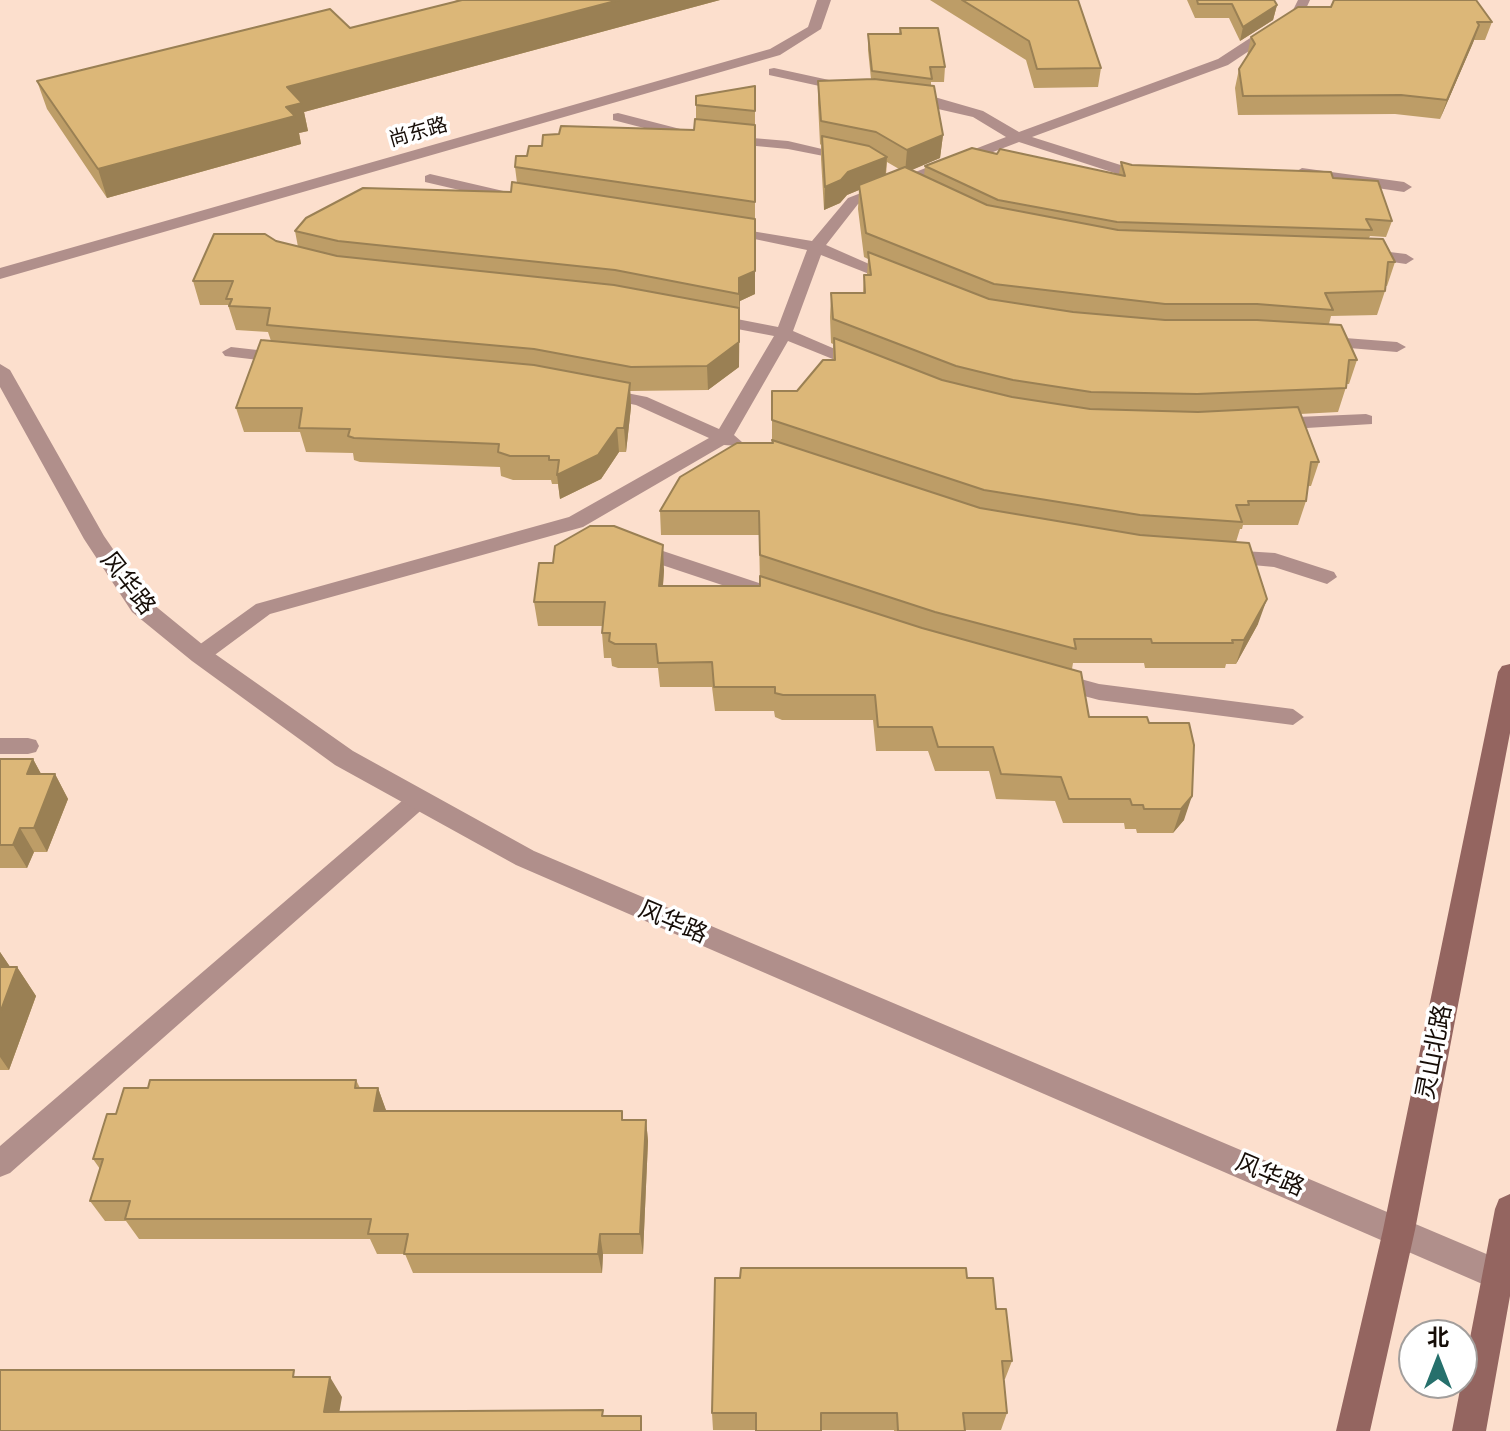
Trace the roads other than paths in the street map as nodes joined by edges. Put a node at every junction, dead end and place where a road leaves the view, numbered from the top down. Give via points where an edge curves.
1 (824, 0) edge
2 (1304, 0) edge
3 (774, 72) dead end
4 (858, 91) edge
5 (898, 97) edge
6 (618, 117) dead end
7 (1017, 137) junction
8 (859, 159) edge
9 (883, 168) edge
10 (1160, 173) edge
11 (1282, 173) edge
12 (430, 179) dead end
13 (902, 181) junction
14 (1404, 187) dead end
15 (924, 191) edge
16 (531, 199) edge
17 (709, 226) edge
18 (816, 247) junction
19 (1346, 252) edge
20 (1406, 259) dead end
21 (0, 274) edge
22 (905, 283) edge
23 (692, 315) edge
24 (784, 333) junction
25 (1307, 340) edge
26 (1397, 347) dead end
27 (231, 352) dead end
28 (303, 360) edge
29 (872, 368) edge
30 (0, 370) edge
31 (582, 389) edge
32 (1366, 420) dead end
33 (1255, 424) edge
34 (723, 438) junction
35 (750, 448) edge
36 (576, 522) junction
37 (1212, 556) edge
38 (1327, 577) dead end
39 (788, 600) edge
40 (200, 655) junction
41 (1027, 672) edge
42 (1510, 672) edge
43 (1293, 717) dead end
44 (0, 746) edge
45 (28, 746) dead end
46 (418, 800) junction
47 (0, 1164) edge
48 (1510, 1209) edge
49 (1399, 1230) junction
50 (1504, 1278) edge
51 (1353, 1431) edge
52 (1469, 1431) edge

1 - 21 street, 尚东路 via 814,29 775,52
2 - 7 lane via 1298,12 1223,62
3 - 4 lane
5 - 7 lane via 978,114
6 - 8 lane via 656,130
7 - 10 lane via 1129,173
7 - 13 lane
9 - 13 lane
11 - 14 lane
12 - 16 lane
13 - 15 lane
13 - 18 lane via 853,201
17 - 18 lane
18 - 22 lane
18 - 24 lane
19 - 20 lane
23 - 24 lane
24 - 29 lane
24 - 34 lane
25 - 26 lane
27 - 28 lane
30 - 40 street, 风华路 via 95,539 140,606
31 - 34 lane via 641,401
32 - 33 lane
34 - 35 lane
34 - 36 lane
36 - 39 lane via 657,557
36 - 40 lane via 263,609
37 - 38 lane via 1275,560
40 - 46 street, 风华路 via 344,758
41 - 43 lane via 1099,692
42 - 49 main road, 灵山北路
44 - 45 lane
46 - 47 lane
46 - 49 street, 风华路 via 525,858
48 - 50 main road
49 - 50 street, 风华路
49 - 51 main road, 灵山北路
50 - 52 main road

